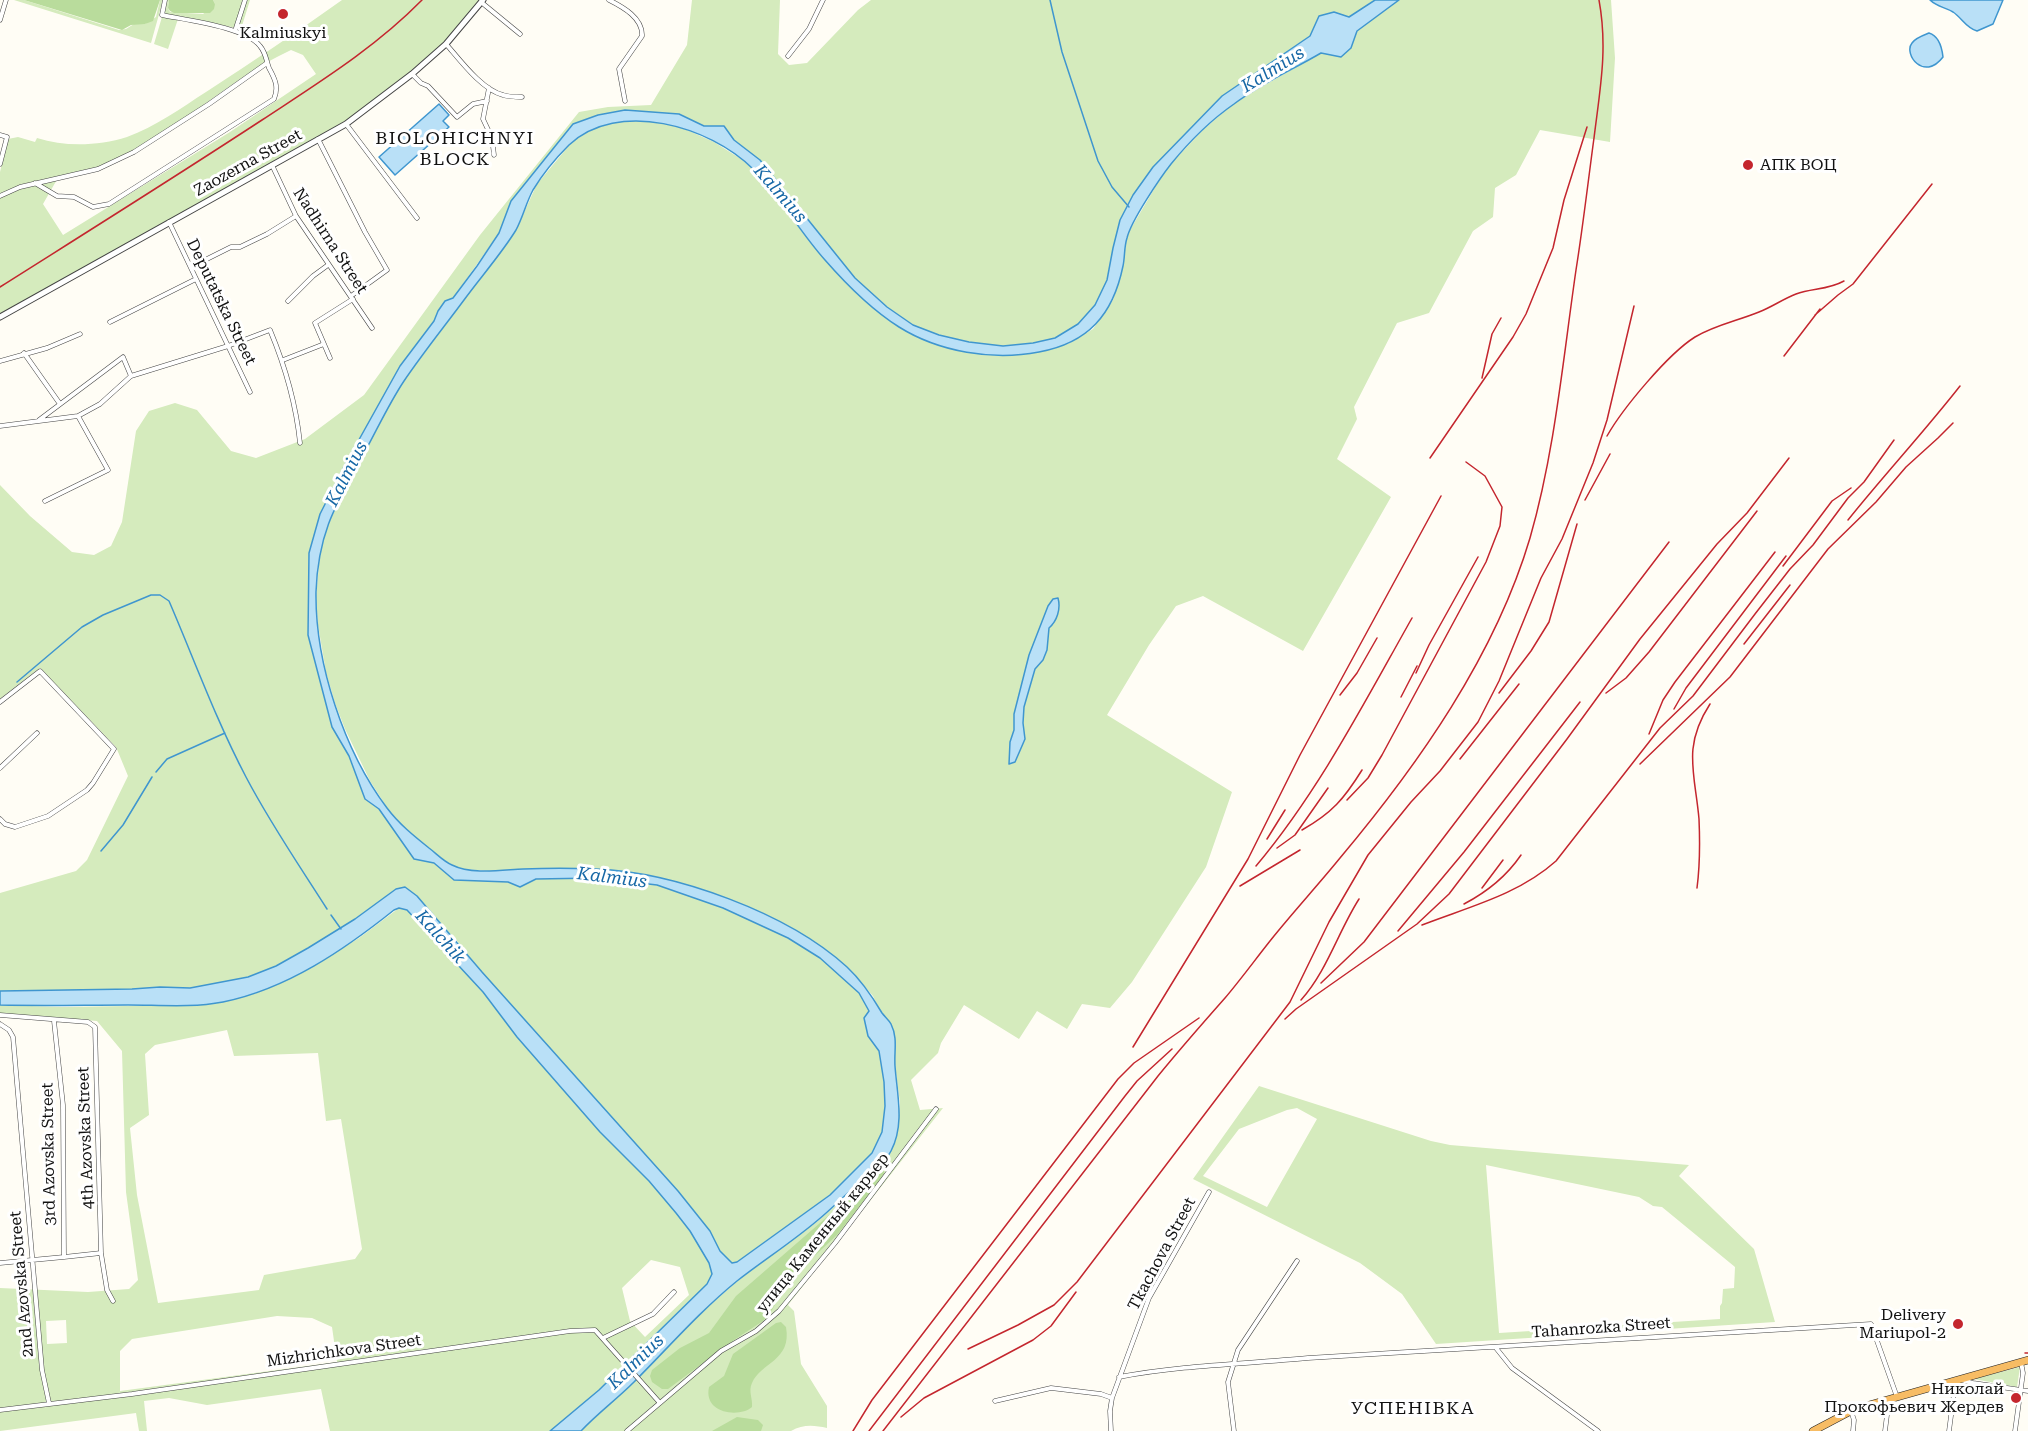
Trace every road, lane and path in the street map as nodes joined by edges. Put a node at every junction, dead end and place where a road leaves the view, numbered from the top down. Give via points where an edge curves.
1 (6, 0) edge
2 (165, 0) edge
3 (245, 0) edge
4 (609, 0) edge
5 (823, 0) edge
6 (482, 1) edge
7 (0, 20) edge
8 (235, 31) junction
9 (520, 34) dead end
10 (446, 44) junction
11 (788, 56) dead end
12 (267, 63) junction
13 (412, 74) junction
14 (489, 88) junction
15 (522, 97) dead end
16 (487, 101) junction
17 (625, 101) dead end
18 (346, 124) junction
19 (0, 135) edge
20 (318, 139) junction
21 (494, 155) dead end
22 (0, 164) edge
23 (272, 165) junction
24 (35, 183) junction
25 (0, 196) edge
26 (296, 216) junction
27 (417, 218) dead end
28 (169, 222) junction
29 (328, 265) junction
30 (191, 267) junction
31 (196, 279) junction
32 (352, 297) junction
33 (288, 301) dead end
34 (0, 317) edge
35 (110, 322) dead end
36 (372, 328) dead end
37 (80, 334) dead end
38 (324, 344) junction
39 (228, 346) junction
40 (24, 353) junction
41 (330, 358) dead end
42 (283, 360) junction
43 (0, 361) edge
44 (131, 376) junction
45 (250, 392) dead end
46 (60, 404) junction
47 (78, 416) junction
48 (38, 421) junction
49 (0, 426) edge
50 (300, 443) dead end
51 (45, 501) dead end
52 (0, 702) edge
53 (37, 733) dead end
54 (0, 768) edge
55 (0, 819) edge
56 (0, 1015) edge
57 (54, 1021) junction
58 (0, 1024) edge
59 (936, 1109) dead end
60 (1209, 1192) dead end
61 (101, 1253) junction
62 (64, 1257) junction
63 (33, 1259) junction
64 (1297, 1261) dead end
65 (0, 1263) edge
66 (674, 1292) dead end
67 (113, 1301) dead end
68 (603, 1338) junction
69 (1496, 1348) junction
70 (2025, 1361) edge
71 (1234, 1365) junction
72 (1119, 1377) junction
73 (1972, 1380) junction
74 (1956, 1381) junction
75 (2021, 1390) junction
76 (2028, 1391) edge
77 (1112, 1398) junction
78 (1893, 1398) junction
79 (996, 1401) dead end
80 (49, 1403) junction
81 (660, 1403) junction
82 (0, 1410) edge
83 (1851, 1412) junction
84 (627, 1431) edge
85 (1111, 1431) edge
86 (1234, 1431) edge
87 (1598, 1431) edge
88 (1813, 1431) edge
89 (1853, 1431) edge
90 (1885, 1431) edge
91 (1949, 1431) edge
92 (2015, 1431) edge

1 - 7 street
2 - 8 street via 162,15
3 - 8 street
4 - 17 street via 630,13 642,29 642,36 619,69
5 - 11 street via 809,29
6 - 9 street
6 - 10 street, Zaozerna Street
8 - 12 street via 259,44
10 - 13 street, Zaozerna Street
10 - 14 street
12 - 24 street via 134,152 98,169
12 - 24 street via 276,82 274,99 109,204 93,207 74,197 57,196
13 - 16 street via 429,86 457,117 473,104
13 - 18 street, Zaozerna Street
14 - 15 street via 501,95
14 - 16 street
16 - 21 street via 483,119 492,138
18 - 20 street, Zaozerna Street
18 - 27 street
19 - 22 street via 6,137
20 - 23 street, Zaozerna Street
20 - 32 street via 387,270
23 - 26 street, Nadhirna Street
23 - 28 street, Zaozerna Street
24 - 25 street
26 - 29 street, Nadhirna Street
26 - 30 street via 255,240
28 - 30 street, Deputatska Street
28 - 34 street, Zaozerna Street
29 - 32 street, Nadhirna Street
29 - 33 street
30 - 31 street, Deputatska Street
31 - 35 street
31 - 39 street, Deputatska Street
32 - 36 street, Nadhirna Street
32 - 38 street via 315,323
37 - 40 street
38 - 41 street
38 - 42 street
39 - 42 street via 270,330
39 - 44 street
39 - 45 street, Deputatska Street
40 - 43 street
40 - 46 street
42 - 50 street via 298,416
44 - 46 street via 123,357
44 - 47 street via 100,404
46 - 48 street
47 - 48 street
47 - 51 street via 108,470
48 - 49 street
52 - 55 street via 40,671 114,748 93,783 57,812 15,828
53 - 54 street
56 - 57 street
57 - 61 street, 4th Azovska Street via 91,1023 96,1030
57 - 62 street, 3rd Azovska Street via 63,1105
58 - 63 street, 2nd Azovska Street via 13,1037
59 - 81 street, улица Каменный карьер via 779,1311 756,1331 721,1351
60 - 72 street, Tkachova Street via 1149,1298
61 - 62 street
61 - 67 street, 4th Azovska Street via 107,1290
62 - 63 street
63 - 65 street
63 - 80 street, 2nd Azovska Street via 42,1370
64 - 71 street via 1241,1344
66 - 68 street via 653,1314
68 - 80 street, Mizhrichkova Street via 595,1330 570,1331
68 - 81 street
69 - 71 street, Tahanrozka Street
69 - 78 street, Tahanrozka Street via 1871,1324
69 - 87 street via 1512,1368
70 - 73 highway
70 - 75 street
71 - 72 street, Tahanrozka Street via 1195,1366
71 - 86 street via 1228,1382
72 - 77 street, Tkachova Street
73 - 74 highway
73 - 75 street
74 - 78 highway
74 - 91 street
75 - 76 street
75 - 92 street
77 - 79 street via 1052,1388
77 - 85 street, Tkachova Street
78 - 83 highway
78 - 90 street
80 - 82 street, Mizhrichkova Street
81 - 84 street, улица Каменный карьер
83 - 88 highway
83 - 89 street

